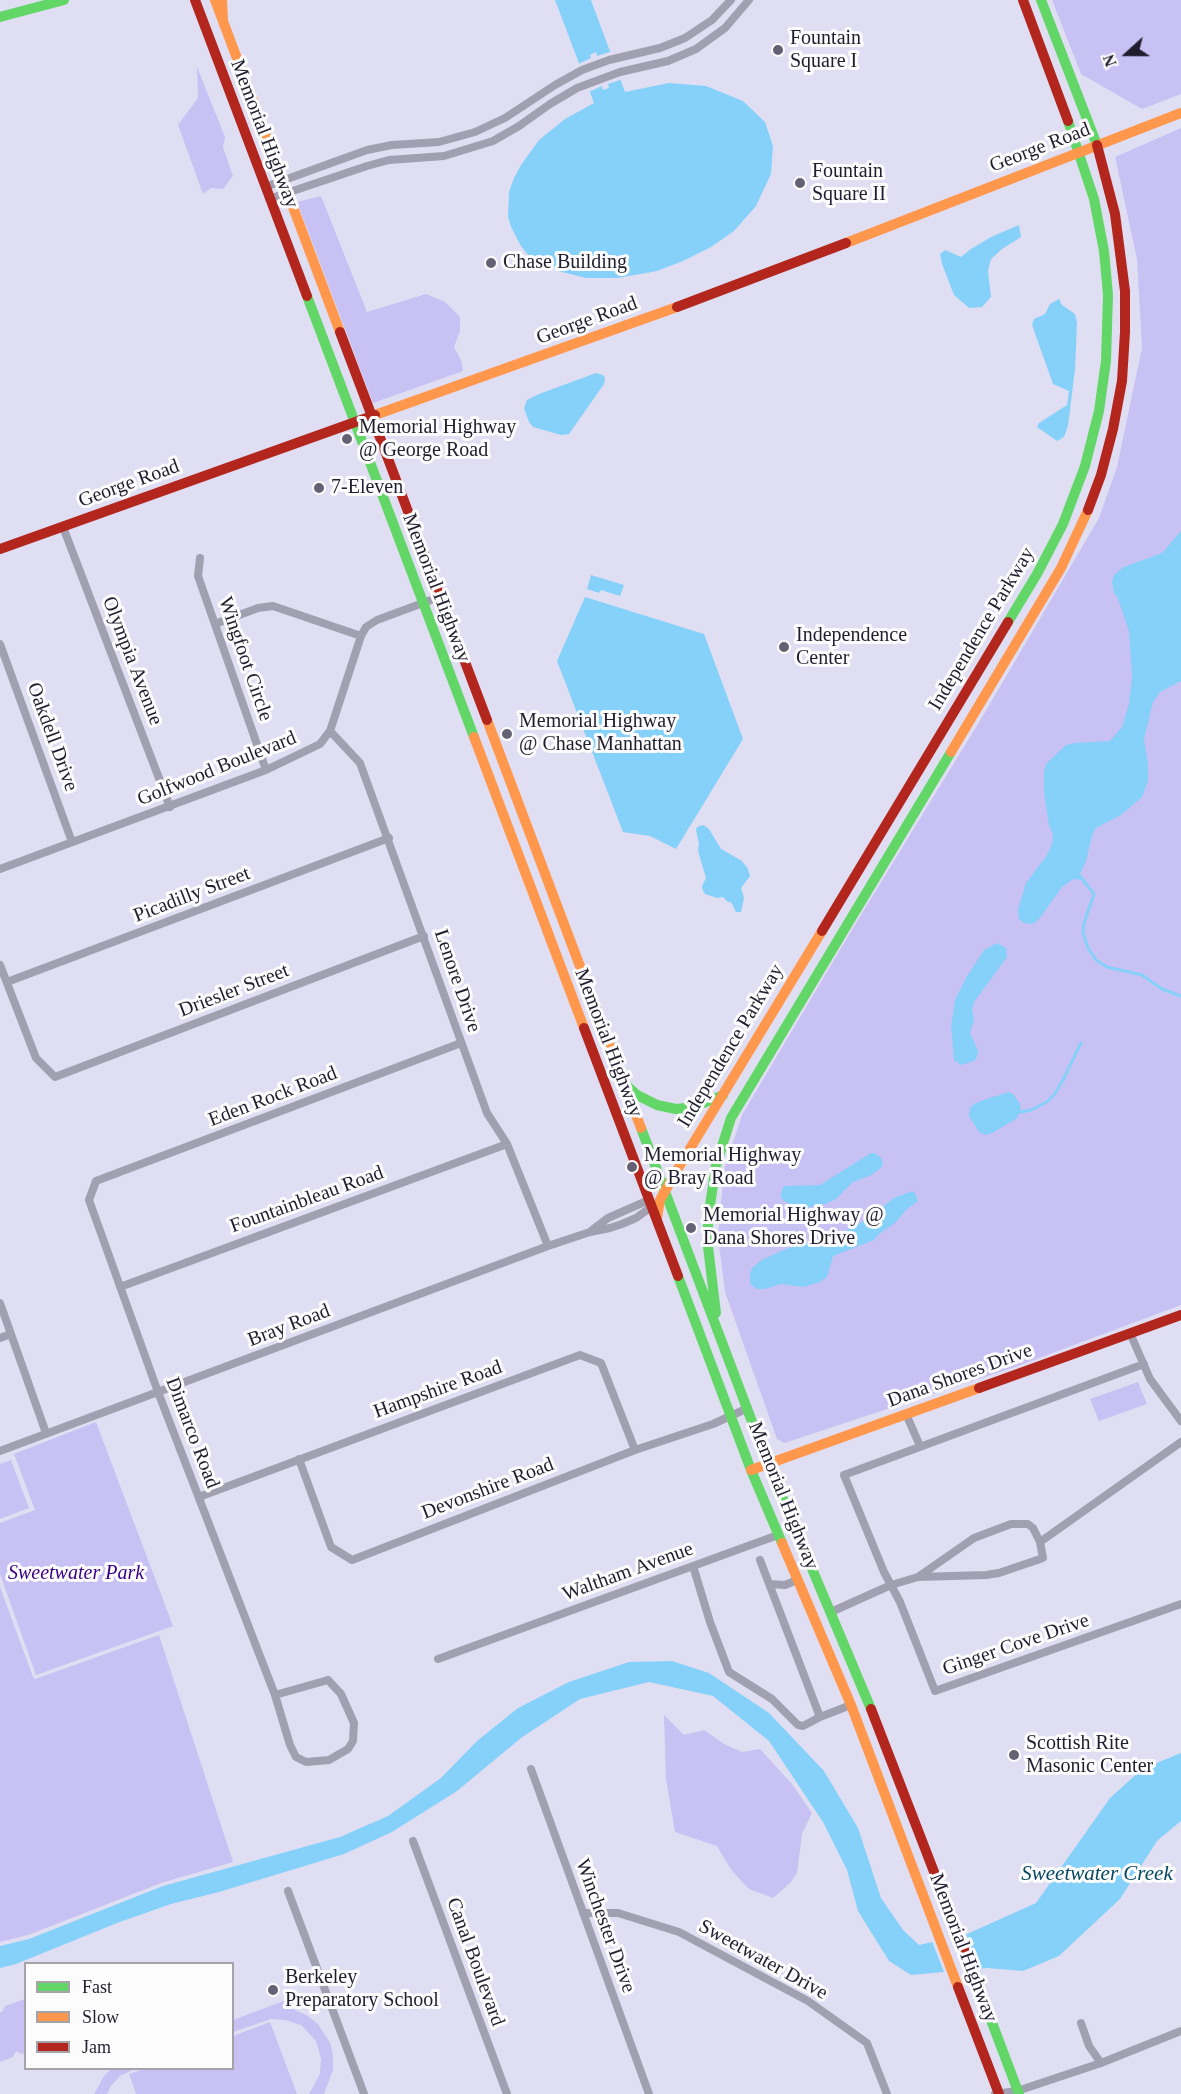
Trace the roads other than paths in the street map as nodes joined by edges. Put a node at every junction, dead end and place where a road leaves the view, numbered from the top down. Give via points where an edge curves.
1 (64, 0) edge
2 (195, 0) edge
3 (214, 0) edge
4 (222, 0) edge
5 (731, 0) edge
6 (749, 0) edge
7 (1023, 0) edge
8 (1041, 0) edge
9 (0, 17) edge
10 (223, 21) junction
11 (1181, 113) edge
12 (1097, 145) junction
13 (1080, 151) junction
14 (284, 180) junction
15 (265, 188) junction
16 (289, 193) junction
17 (270, 199) junction
18 (371, 418) junction
19 (354, 424) junction
20 (63, 527) junction
21 (0, 549) edge
22 (200, 558) dead end
23 (439, 597) junction
24 (423, 604) junction
25 (215, 624) junction
26 (361, 636) junction
27 (0, 644) edge
28 (330, 731) junction
29 (266, 770) junction
30 (506, 772) junction
31 (489, 779) junction
32 (170, 807) junction
33 (389, 838) junction
34 (72, 842) junction
35 (0, 869) edge
36 (559, 911) junction
37 (542, 918) junction
38 (424, 936) junction
39 (0, 965) edge
40 (7, 982) junction
41 (607, 1037) junction
42 (461, 1043) junction
43 (590, 1043) junction
44 (624, 1083) junction
45 (723, 1095) junction
46 (507, 1144) junction
47 (96, 1181) joint
48 (663, 1186) junction
49 (654, 1204) junction
50 (657, 1221) joint
51 (678, 1224) junction
52 (590, 1232) junction
53 (548, 1246) junction
54 (120, 1287) junction
55 (0, 1303) edge
56 (1181, 1315) edge
57 (1130, 1333) junction
58 (11, 1334) junction
59 (719, 1334) junction
60 (0, 1338) edge
61 (1144, 1364) junction
62 (158, 1392) junction
63 (747, 1408) junction
64 (906, 1414) junction
65 (730, 1416) junction
66 (1181, 1421) edge
67 (46, 1433) junction
68 (1181, 1442) edge
69 (920, 1446) junction
70 (635, 1450) junction
71 (0, 1451) edge
72 (299, 1459) junction
73 (768, 1464) junction
74 (751, 1470) junction
75 (199, 1497) junction
76 (794, 1528) junction
77 (778, 1535) junction
78 (1040, 1542) junction
79 (760, 1560) dead end
80 (693, 1566) junction
81 (918, 1576) junction
82 (797, 1580) junction
83 (770, 1584) junction
84 (785, 1585) junction
85 (891, 1585) junction
86 (775, 1596) junction
87 (1181, 1604) edge
88 (831, 1612) junction
89 (438, 1659) dead end
90 (275, 1695) junction
91 (868, 1698) junction
92 (851, 1705) junction
93 (820, 1717) junction
94 (531, 1768) dead end
95 (412, 1841) dead end
96 (288, 1891) dead end
97 (583, 1913) junction
98 (1082, 2024) dead end
99 (1181, 2031) edge
100 (1101, 2063) junction
101 (1018, 2092) edge
102 (997, 2093) edge
103 (364, 2094) edge
104 (507, 2094) edge
105 (649, 2094) edge
106 (887, 2094) edge

1 - 9 main road
2 - 15 main road, Memorial Highway
3 - 10 main road, Memorial Highway
4 - 10 main road
5 - 14 street via 712,20 685,38 571,76 512,114 475,132 439,142 376,148
6 - 16 street via 725,28 696,49 578,88 507,134 480,146 444,156 378,163
7 - 13 main road, Independence Parkway
8 - 12 main road, Independence Parkway
10 - 14 main road, Memorial Highway
11 - 12 main road, George Road
12 - 13 main road, George Road
12 - 59 main road, Independence Parkway via 1115,214 1125,291 1122,381 1103,468 1083,524 1061,568 731,1118 716,1165 708,1219
13 - 18 main road, George Road via 710,295
13 - 45 main road, Independence Parkway via 1101,233 1108,327 1099,411 1078,488 1037,574
14 - 15 street
14 - 16 main road, Memorial Highway
15 - 17 main road, Memorial Highway
16 - 17 street
16 - 18 main road, Memorial Highway
17 - 19 main road, Memorial Highway
18 - 19 main road, George Road
18 - 23 main road, Memorial Highway
19 - 20 main road, George Road
19 - 24 main road, Memorial Highway
20 - 21 main road, George Road
20 - 32 street, Olympia Avenue
22 - 25 street, Wingfoot Circle via 198,576
23 - 24 street
23 - 30 main road, Memorial Highway
24 - 26 street via 377,620
24 - 31 main road, Memorial Highway
25 - 26 street via 273,606
25 - 29 street, Wingfoot Circle
26 - 28 street
27 - 34 street, Oakdell Drive
28 - 29 street, Golfwood Boulevard via 320,744
28 - 33 street, Lenore Drive via 360,763
29 - 32 street, Golfwood Boulevard
30 - 31 main road
30 - 36 main road, Memorial Highway
31 - 37 main road, Memorial Highway
32 - 34 street, Golfwood Boulevard
33 - 38 street, Lenore Drive
33 - 40 street, Picadilly Street
34 - 35 street, Golfwood Boulevard
36 - 37 main road
36 - 41 main road, Memorial Highway
37 - 43 main road, Memorial Highway
38 - 40 street, Driesler Street via 55,1077 36,1058
38 - 42 street, Lenore Drive
39 - 40 street
41 - 43 main road
41 - 44 main road, Memorial Highway
42 - 46 street, Lenore Drive via 487,1113
42 - 47 street, Eden Rock Road
43 - 49 main road, Memorial Highway
44 - 45 main road via 657,1105 676,1109 694,1107
44 - 48 main road, Memorial Highway
45 - 48 main road, Independence Parkway
46 - 53 street, Lenore Drive
46 - 54 street, Fountainbleau Road
47 - 54 street, Dimarco Road via 89,1200
48 - 49 main road, Independence Parkway
48 - 51 main road, Memorial Highway
49 - 50 main road, Independence Parkway
49 - 51 main road
49 - 52 street, Bray Road via 608,1218
49 - 52 street, Bray Road via 636,1218
50 - 65 main road, Memorial Highway
51 - 59 main road, Memorial Highway
52 - 53 street, Bray Road
53 - 62 street, Bray Road
54 - 62 street, Dimarco Road
55 - 58 street
56 - 57 main road, Dana Shores Drive
57 - 61 street
57 - 64 main road, Dana Shores Drive
58 - 60 street
58 - 67 street
59 - 63 main road, Memorial Highway
61 - 66 street
61 - 69 street, Ginger Cove Drive
62 - 67 street, Bray Road
62 - 75 street, Dimarco Road
63 - 65 street, Devonshire Road
63 - 73 main road, Memorial Highway
64 - 69 street
64 - 73 main road, Dana Shores Drive
65 - 70 street, Devonshire Road
65 - 74 main road, Memorial Highway
67 - 71 street, Bray Road
68 - 78 street
69 - 85 street, Ginger Cove Drive via 844,1474
70 - 72 street, Hampshire Road via 601,1363 580,1355
70 - 72 street, Devonshire Road via 352,1560 331,1547
72 - 75 street, Hampshire Road
73 - 74 main road, Dana Shores Drive
73 - 76 main road, Memorial Highway
74 - 77 main road, Memorial Highway
75 - 90 street, Dimarco Road
76 - 77 main road
76 - 88 main road, Memorial Highway
77 - 80 street, Waltham Avenue
77 - 82 main road, Memorial Highway
78 - 81 street via 1043,1558 999,1573
78 - 81 street via 1028,1524 1011,1524 974,1538
79 - 83 street
80 - 89 street, Waltham Avenue
80 - 93 street via 729,1672 772,1699 798,1725
81 - 85 street
82 - 84 street
82 - 92 main road, Memorial Highway
83 - 84 street
83 - 86 street
84 - 86 street
85 - 87 street, Ginger Cove Drive via 935,1690
85 - 88 street
86 - 93 street
88 - 91 main road, Memorial Highway
90 - 90 street, Dimarco Road via 296,1757 306,1762 329,1760 348,1749 354,1723 341,1694 328,1680
91 - 92 main road
91 - 101 main road, Memorial Highway
92 - 93 street
92 - 102 main road, Memorial Highway
94 - 97 street, Winchester Drive
95 - 104 street, Canal Boulevard
96 - 103 street
97 - 105 street, Winchester Drive
97 - 106 street, Sweetwater Drive via 618,1913 679,1932 808,2001 867,2043
98 - 100 street via 1089,2046
99 - 100 street
100 - 101 street
101 - 102 street

